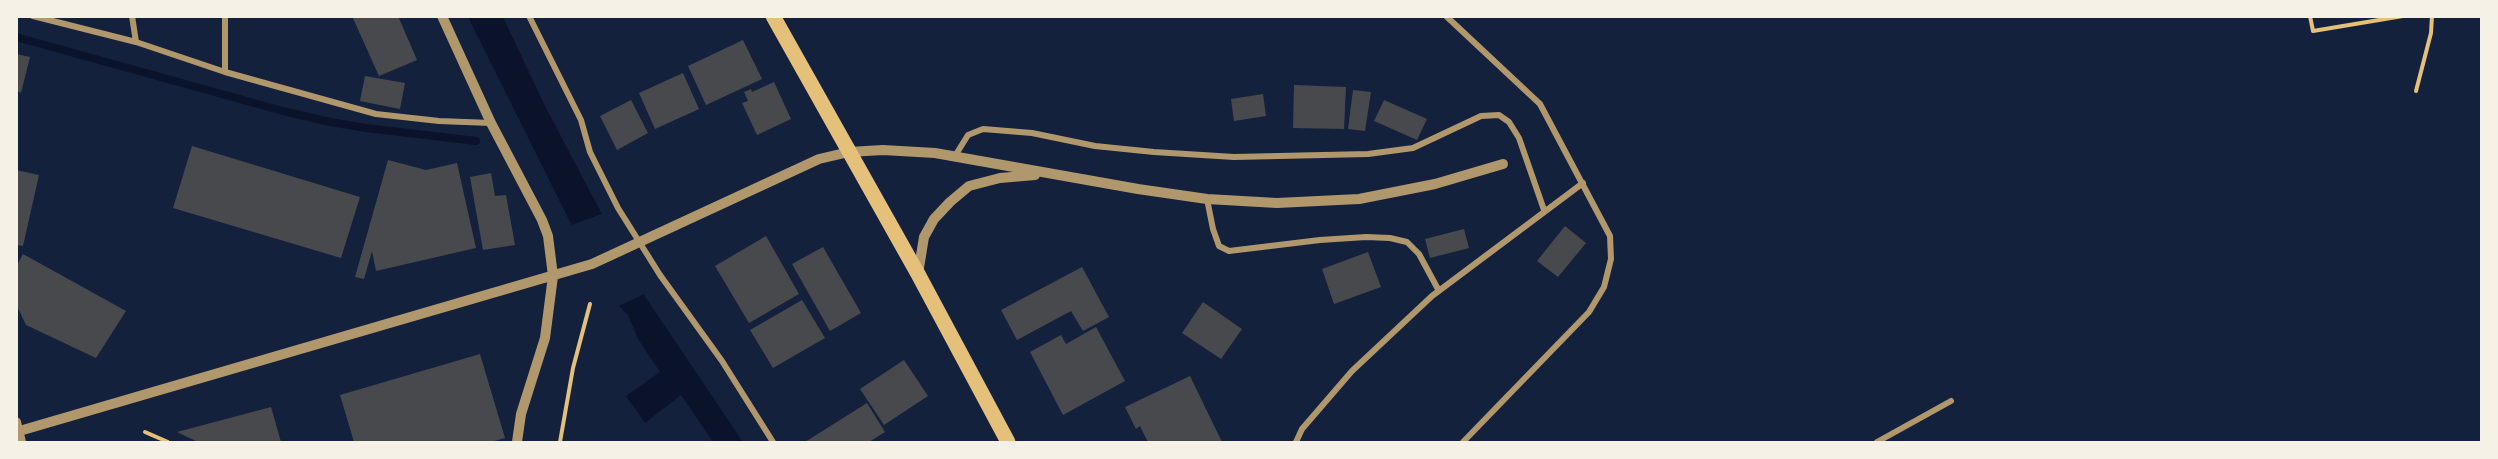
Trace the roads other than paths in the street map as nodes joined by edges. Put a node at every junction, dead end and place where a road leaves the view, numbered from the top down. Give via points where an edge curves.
1 (33, 16) edge
2 (132, 16) edge
3 (225, 16) edge
4 (442, 16) edge
5 (529, 16) edge
6 (773, 16) edge
7 (1446, 16) edge
8 (136, 42) junction
9 (225, 72) junction
10 (492, 123) junction
11 (849, 152) junction
12 (955, 156) junction
13 (1503, 164) dead end
14 (1047, 173) junction
15 (1583, 183) junction
16 (1207, 199) junction
17 (1544, 210) junction
18 (639, 243) junction
19 (918, 274) junction
20 (552, 276) junction
21 (1439, 291) junction
22 (1951, 401) dead end
23 (18, 431) edge
24 (517, 442) edge
25 (773, 442) edge
26 (1008, 442) edge
27 (1296, 442) edge
28 (1463, 442) edge
29 (1876, 442) edge

1 - 8 street
2 - 8 street
3 - 9 street
4 - 10 street
5 - 18 street via 581,120 601,178
6 - 11 main road
7 - 15 street via 1540,104
8 - 9 street
9 - 10 street via 376,114
10 - 20 street via 542,220 552,257
11 - 12 street via 883,150
11 - 18 street via 819,159
11 - 19 main road
12 - 14 street
12 - 17 street via 968,135 983,129 1154,152 1234,157 1368,154 1413,148 1481,116 1499,115 1519,138
13 - 16 street via 1435,184 1359,199 1276,203
14 - 16 street
14 - 19 street via 969,186 934,219 924,237
15 - 17 street
15 - 28 street via 1610,236 1611,259 1604,287 1589,312
16 - 21 street via 1219,246 1229,251 1320,240 1390,238 1407,242 1419,254
17 - 21 street
18 - 20 street
18 - 25 street
19 - 26 main road
20 - 23 street
20 - 24 street via 545,338 521,414
21 - 27 street via 1352,371 1302,429
22 - 29 street

